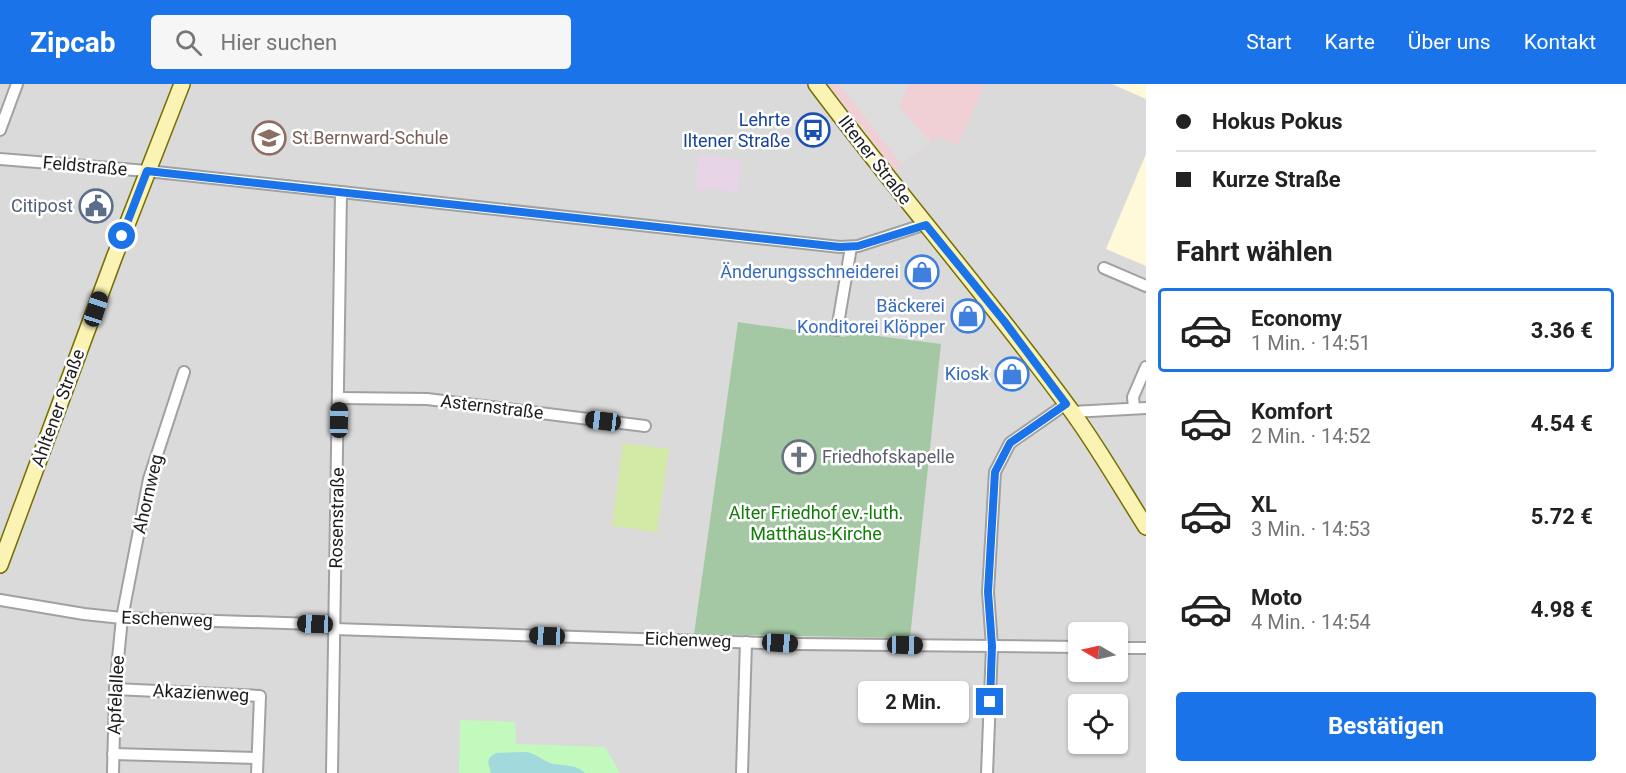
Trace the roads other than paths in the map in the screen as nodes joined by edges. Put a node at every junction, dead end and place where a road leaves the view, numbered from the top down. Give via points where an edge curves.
1 (18, 84) edge
2 (182, 84) edge
3 (816, 84) edge
4 (0, 130) edge
5 (0, 159) edge
6 (147, 171) junction
7 (341, 192) junction
8 (926, 225) junction
9 (850, 247) junction
10 (1104, 268) dead end
11 (1146, 286) edge
12 (837, 330) dead end
13 (1146, 367) edge
14 (184, 372) dead end
15 (339, 398) junction
16 (1069, 408) junction
17 (1134, 408) junction
18 (1146, 408) edge
19 (645, 426) dead end
20 (1146, 528) edge
21 (0, 565) edge
22 (0, 600) edge
23 (122, 618) junction
24 (334, 629) junction
25 (746, 642) junction
26 (992, 646) junction
27 (1068, 647) edge
28 (1128, 648) edge
29 (1146, 648) edge
30 (115, 689) junction
31 (113, 754) junction
32 (257, 759) junction
33 (113, 773) edge
34 (256, 773) edge
35 (332, 773) edge
36 (742, 773) edge
37 (987, 773) edge

1 - 4 street
2 - 6 street, Ahltener Straße
3 - 8 street, Iltener Straße
5 - 6 street, Feldstraße
6 - 7 street, Feldstraße
6 - 21 street, Ahltener Straße
7 - 9 street, Feldstraße
7 - 15 street, Rosenstraße
8 - 9 street, Feldstraße
8 - 16 street, Iltener Straße
9 - 12 street
10 - 11 street
13 - 17 street via 1133,397
14 - 23 street, Ahornweg via 149,479
15 - 19 street, Asternstraße via 427,399
15 - 24 street, Rosenstraße
16 - 17 street
16 - 20 street, Iltener Straße
16 - 26 street via 1010,443 995,472 988,592
17 - 18 street
22 - 23 street, Eschenweg
23 - 24 street, Eschenweg via 315,624
23 - 30 street, Apfelallee
24 - 25 street, Eichenweg
24 - 35 street, Rosenstraße
25 - 26 street, Eichenweg
25 - 36 street
26 - 27 street, Eichenweg
26 - 37 street
28 - 29 street
30 - 31 street, Apfelallee
30 - 32 street, Akazienweg via 260,696
31 - 32 street
31 - 33 street, Apfelallee
32 - 34 street

